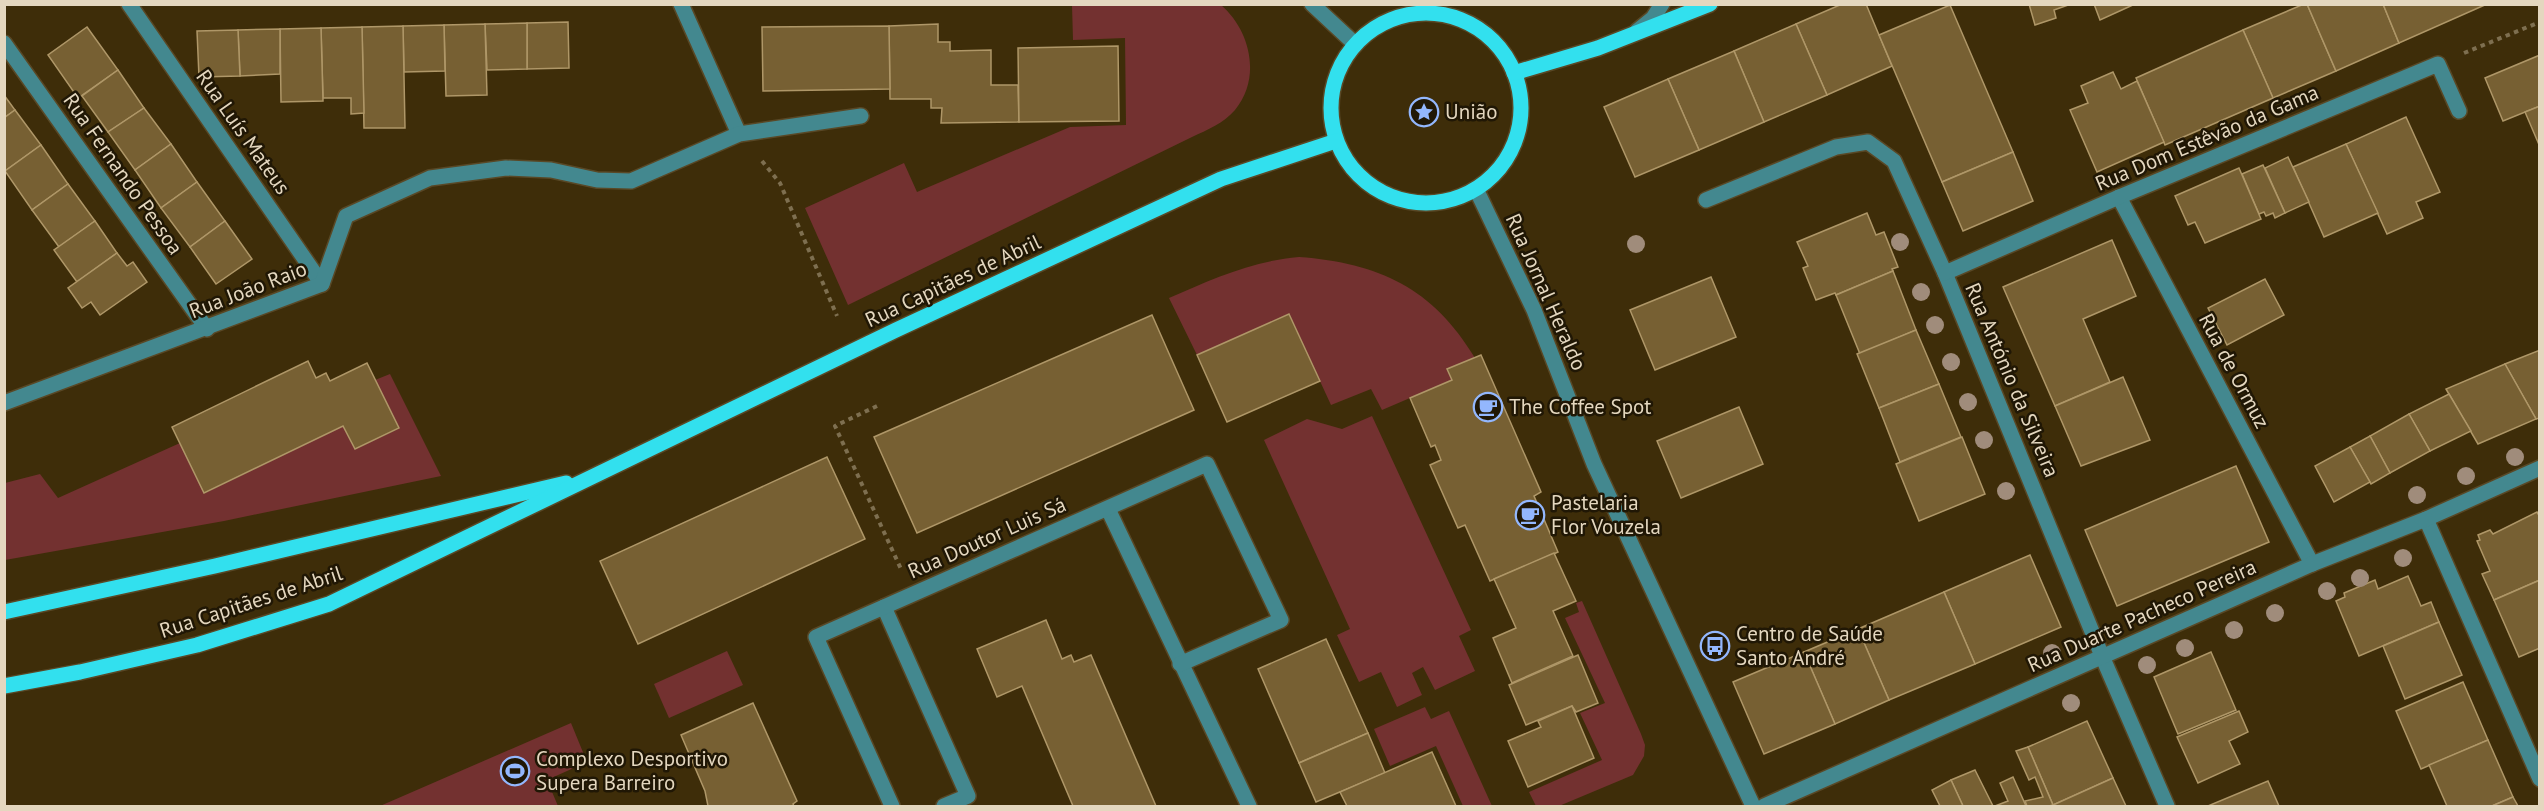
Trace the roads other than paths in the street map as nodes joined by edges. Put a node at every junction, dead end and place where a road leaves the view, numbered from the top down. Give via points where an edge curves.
1 (129, 4) edge
2 (681, 4) edge
3 (1312, 4) edge
4 (1662, 4) edge
5 (1710, 4) edge
6 (1631, 36) junction
7 (4, 43) edge
8 (1355, 44) junction
9 (1514, 72) junction
10 (2459, 111) dead end
11 (861, 116) dead end
12 (739, 134) junction
13 (1336, 141) junction
14 (1476, 189) junction
15 (2119, 197) junction
16 (1706, 200) dead end
17 (1945, 273) junction
18 (322, 284) junction
19 (207, 329) junction
20 (4, 403) edge
21 (2540, 468) edge
22 (595, 476) junction
23 (1108, 508) junction
24 (2426, 519) junction
25 (2312, 564) junction
26 (884, 607) junction
27 (4, 612) edge
28 (2102, 656) junction
29 (1180, 664) junction
30 (4, 686) edge
31 (2540, 779) edge
32 (892, 807) edge
33 (944, 807) edge
34 (1249, 807) edge
35 (1753, 807) edge
36 (1764, 807) edge
37 (2167, 807) edge

1 - 18 street, Rua Luís Mateus
2 - 12 street
3 - 8 street
4 - 6 street via 1653,18
5 - 6 main road
6 - 9 main road
7 - 19 street, Rua Fernando Pessoa
8 - 9 main road via 1376,27 1402,16 1429,13 1456,18 1480,30 1501,49
8 - 13 main road via 1332,90 1330,115
9 - 14 main road via 1521,98 1511,150 1497,172
10 - 15 street, Rua Dom Estêvão da Gama via 2438,64
11 - 12 street, Rua João Raio
12 - 18 street, Rua João Raio via 631,181 506,168 430,178 346,216
13 - 14 main road via 1363,180 1391,197 1430,203 1454,199
13 - 22 main road, Rua Capitães de Abril via 1221,179
14 - 35 street, Rua Jornal Heraldo via 1534,310 1594,464
15 - 17 street, Rua Dom Estêvão da Gama
15 - 25 street, Rua de Ormuz
16 - 17 street, Rua António da Silveira via 1836,147 1868,142 1894,161
17 - 28 street, Rua António da Silveira
18 - 19 street, Rua João Raio
19 - 20 street, Rua João Raio
21 - 24 street, Rua Duarte Pacheco Pereira
22 - 27 main road, Rua Capitães de Abril
22 - 30 main road, Rua Capitães de Abril via 329,604 197,645
23 - 26 street, Rua Doutor Luis Sá
23 - 29 street
23 - 29 street, Rua Doutor Luis Sá via 1208,464 1281,620
24 - 25 street, Rua Duarte Pacheco Pereira
24 - 31 street
25 - 28 street, Rua Duarte Pacheco Pereira
26 - 32 street, Rua Doutor Luis Sá via 816,637
26 - 33 street via 968,796
28 - 36 street, Rua Duarte Pacheco Pereira
28 - 37 street, Rua António da Silveira
29 - 34 street

